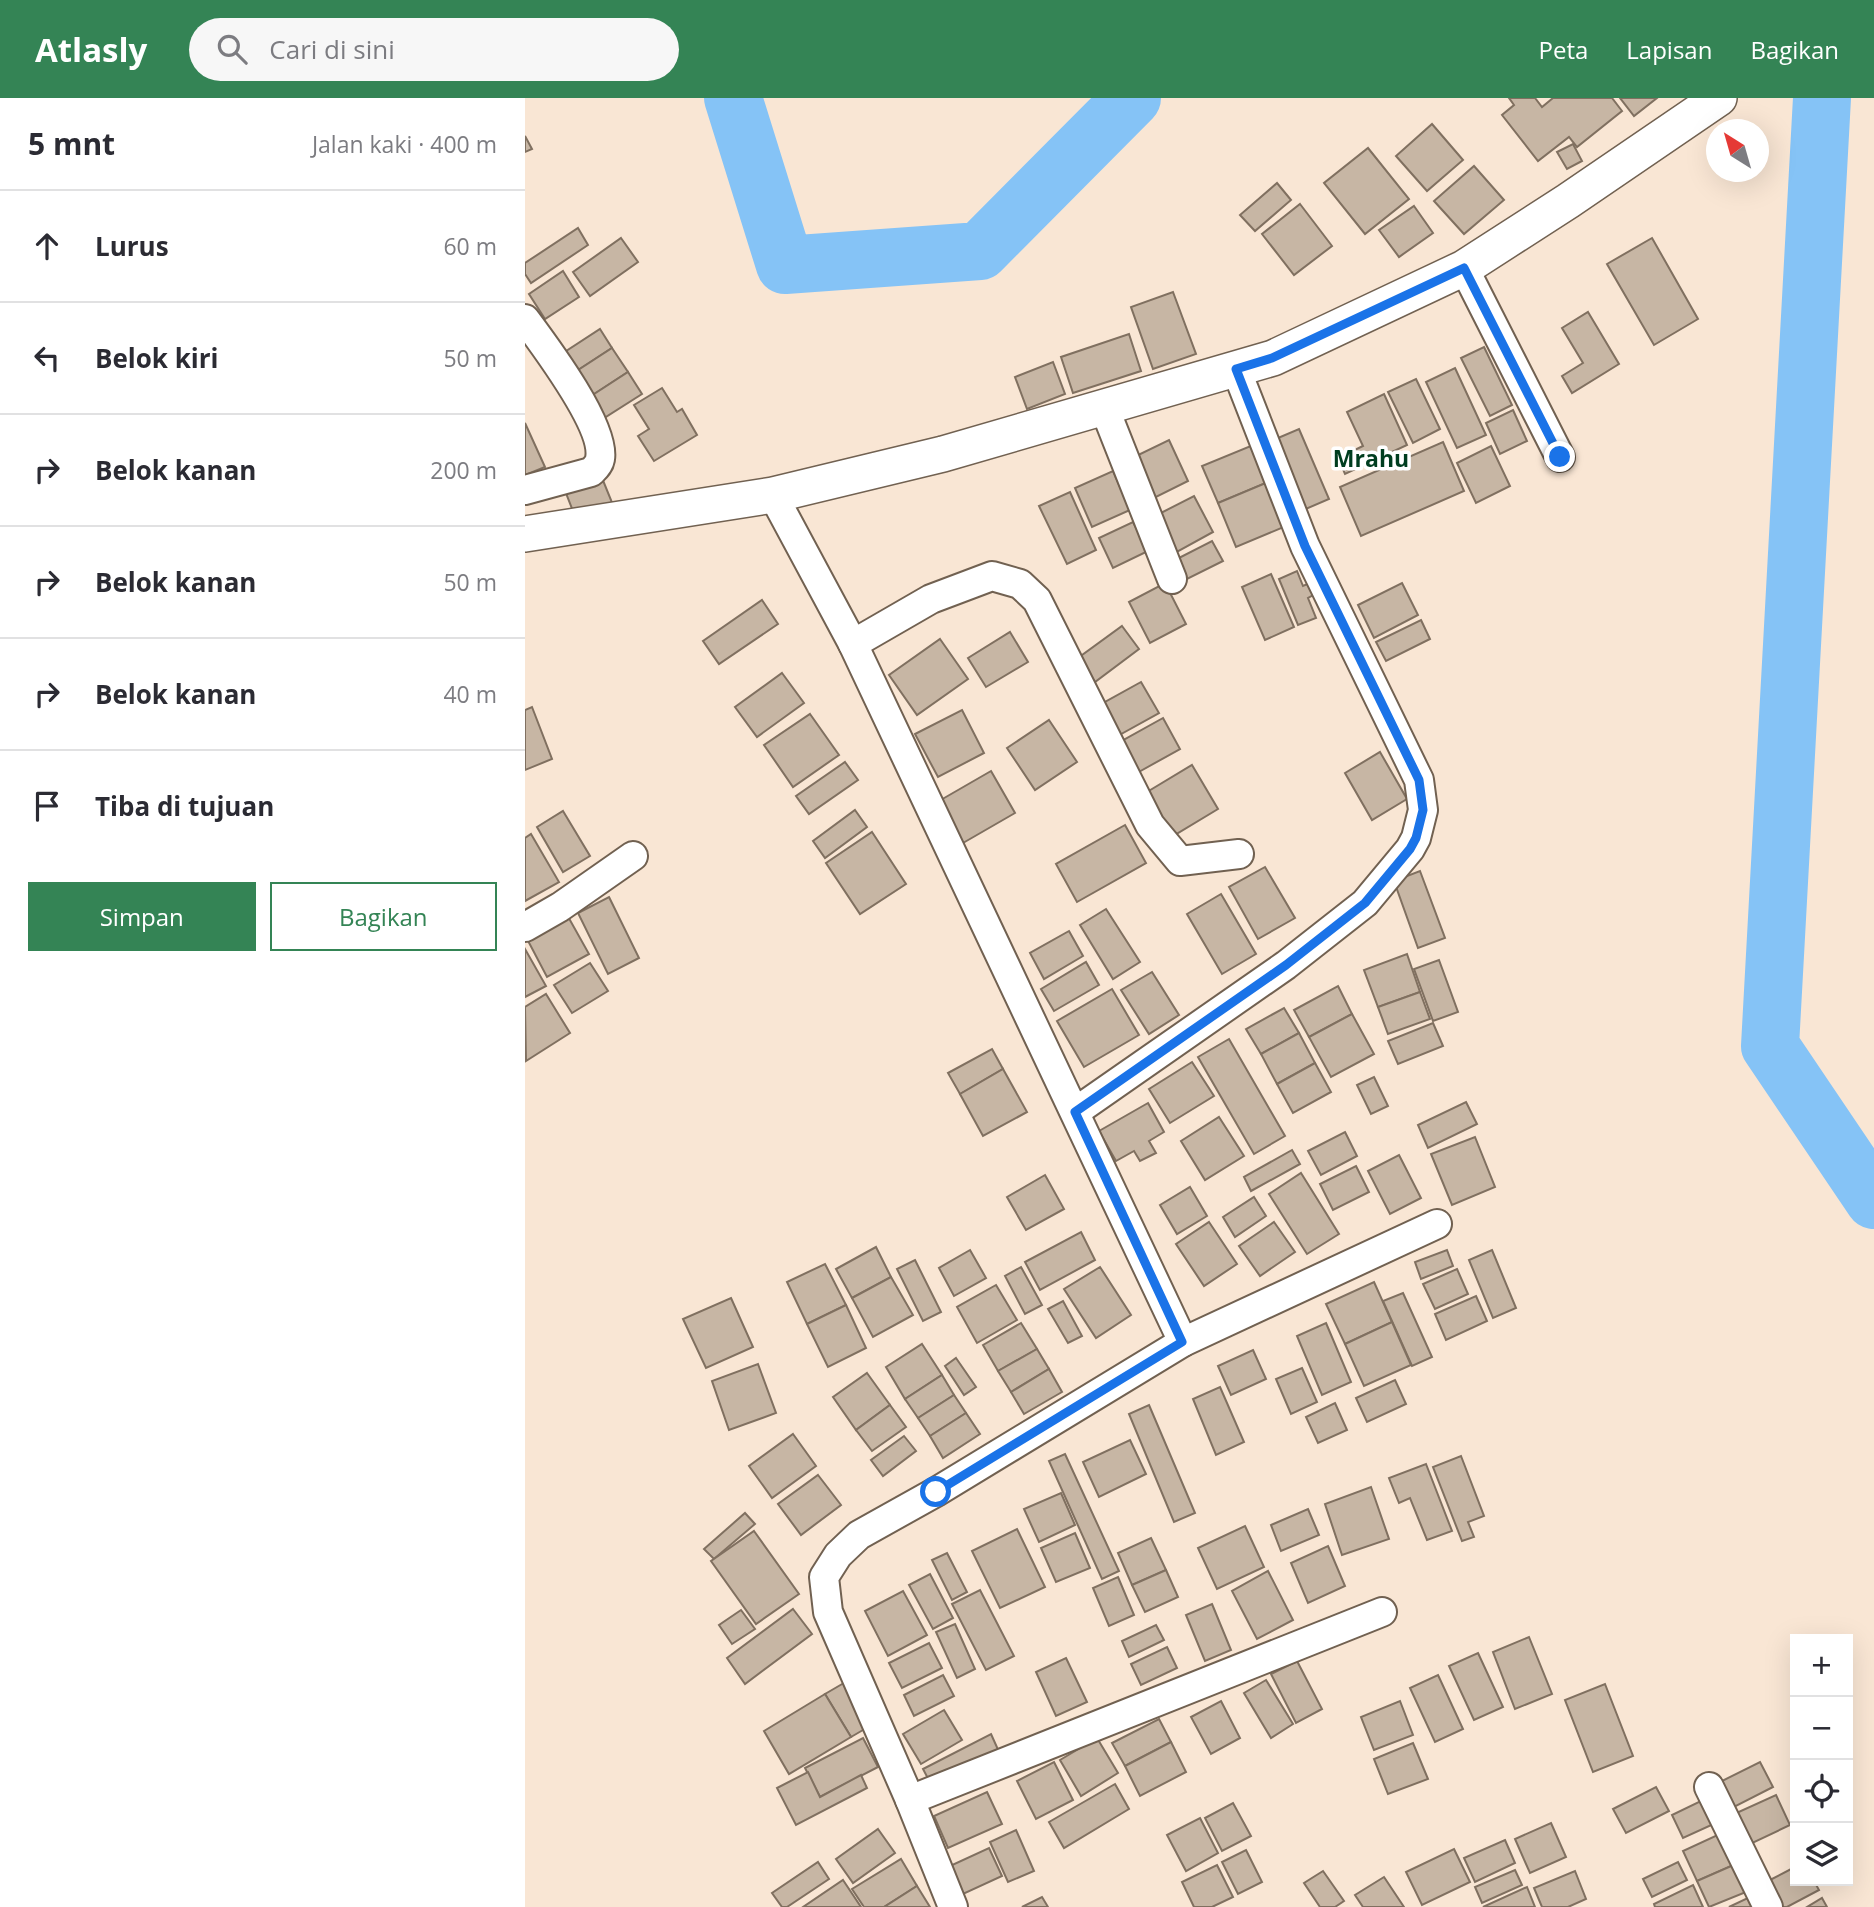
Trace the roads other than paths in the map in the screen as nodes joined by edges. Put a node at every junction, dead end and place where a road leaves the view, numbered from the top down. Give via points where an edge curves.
1 (1720, 98) edge
2 (1464, 268) junction
3 (525, 319) edge
4 (1236, 369) junction
5 (1104, 407) junction
6 (1560, 457) dead end
7 (525, 490) edge
8 (773, 495) junction
9 (525, 534) edge
10 (1172, 579) dead end
11 (853, 644) junction
12 (1239, 854) dead end
13 (633, 856) dead end
14 (525, 928) edge
15 (1075, 1112) junction
16 (1437, 1224) dead end
17 (1182, 1342) junction
18 (1382, 1612) dead end
19 (1709, 1787) dead end
20 (910, 1800) junction
21 (953, 1907) edge
22 (1768, 1907) edge

1 - 2 street
2 - 4 street via 1272,358
2 - 6 street
3 - 7 street via 576,393 601,456 591,472
4 - 5 street
4 - 15 street via 1305,546 1419,780 1423,810 1410,849 1365,903 1286,965
5 - 8 street via 943,454
5 - 10 street
8 - 9 street
8 - 11 street
11 - 12 street via 931,599 970,583 992,576 1020,584 1037,600 1150,825 1168,849 1180,860
11 - 15 street
13 - 14 street
15 - 17 street
16 - 17 street
17 - 20 street via 859,1535 824,1577 828,1612
18 - 20 street
19 - 22 street
20 - 21 street

